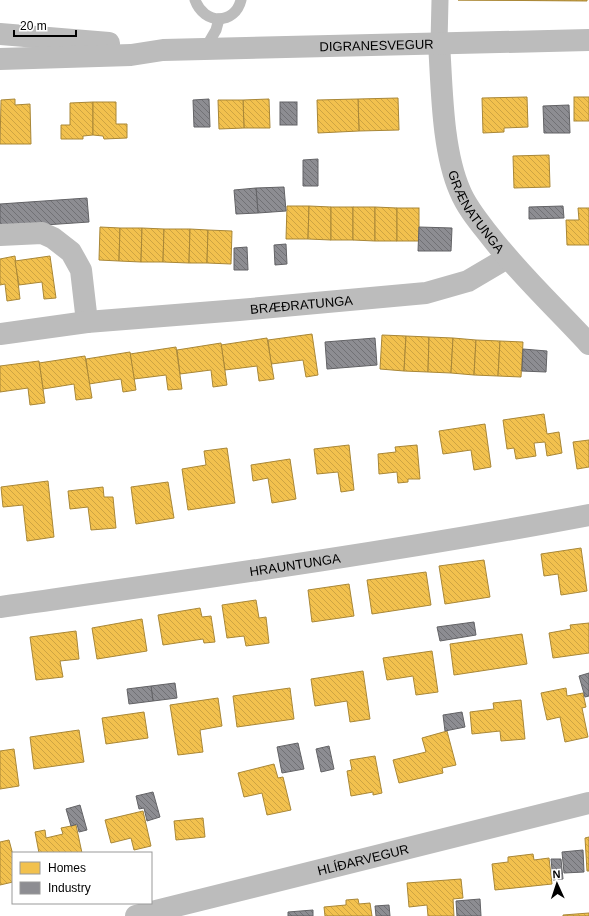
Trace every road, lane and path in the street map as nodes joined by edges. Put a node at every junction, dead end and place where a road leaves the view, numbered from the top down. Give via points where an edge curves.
1 (195, 0) edge
2 (241, 0) edge
3 (440, 0) edge
4 (219, 19) junction
5 (0, 34) edge
6 (589, 40) edge
7 (439, 43) junction
8 (205, 49) junction
9 (164, 50) junction
10 (0, 58) edge
11 (0, 236) edge
12 (507, 258) junction
13 (87, 322) junction
14 (0, 334) edge
15 (589, 344) edge
16 (589, 515) edge
17 (0, 607) edge
18 (589, 803) edge
19 (175, 912) edge
20 (136, 916) edge

1 - 4 lane via 204,14
2 - 4 lane via 237,10
3 - 7 street
4 - 8 lane
5 - 9 street, DIGRANESVEGUR via 129,44
6 - 7 street, DIGRANESVEGUR
7 - 8 street, DIGRANESVEGUR
7 - 12 street, GRÆNATUNGA via 450,159 460,191 474,216
8 - 9 street, DIGRANESVEGUR
9 - 10 street, DIGRANESVEGUR via 131,55
11 - 13 street via 42,233 63,245 74,256 81,270
12 - 13 street, BRÆÐRATUNGA via 468,281 426,293
12 - 15 street, GRÆNATUNGA
13 - 14 street, BRÆÐRATUNGA
16 - 17 street, HRAUNTUNGA via 503,532 279,568
18 - 19 street, HLÍÐARVEGUR
19 - 20 street, HLÍÐARVEGUR

